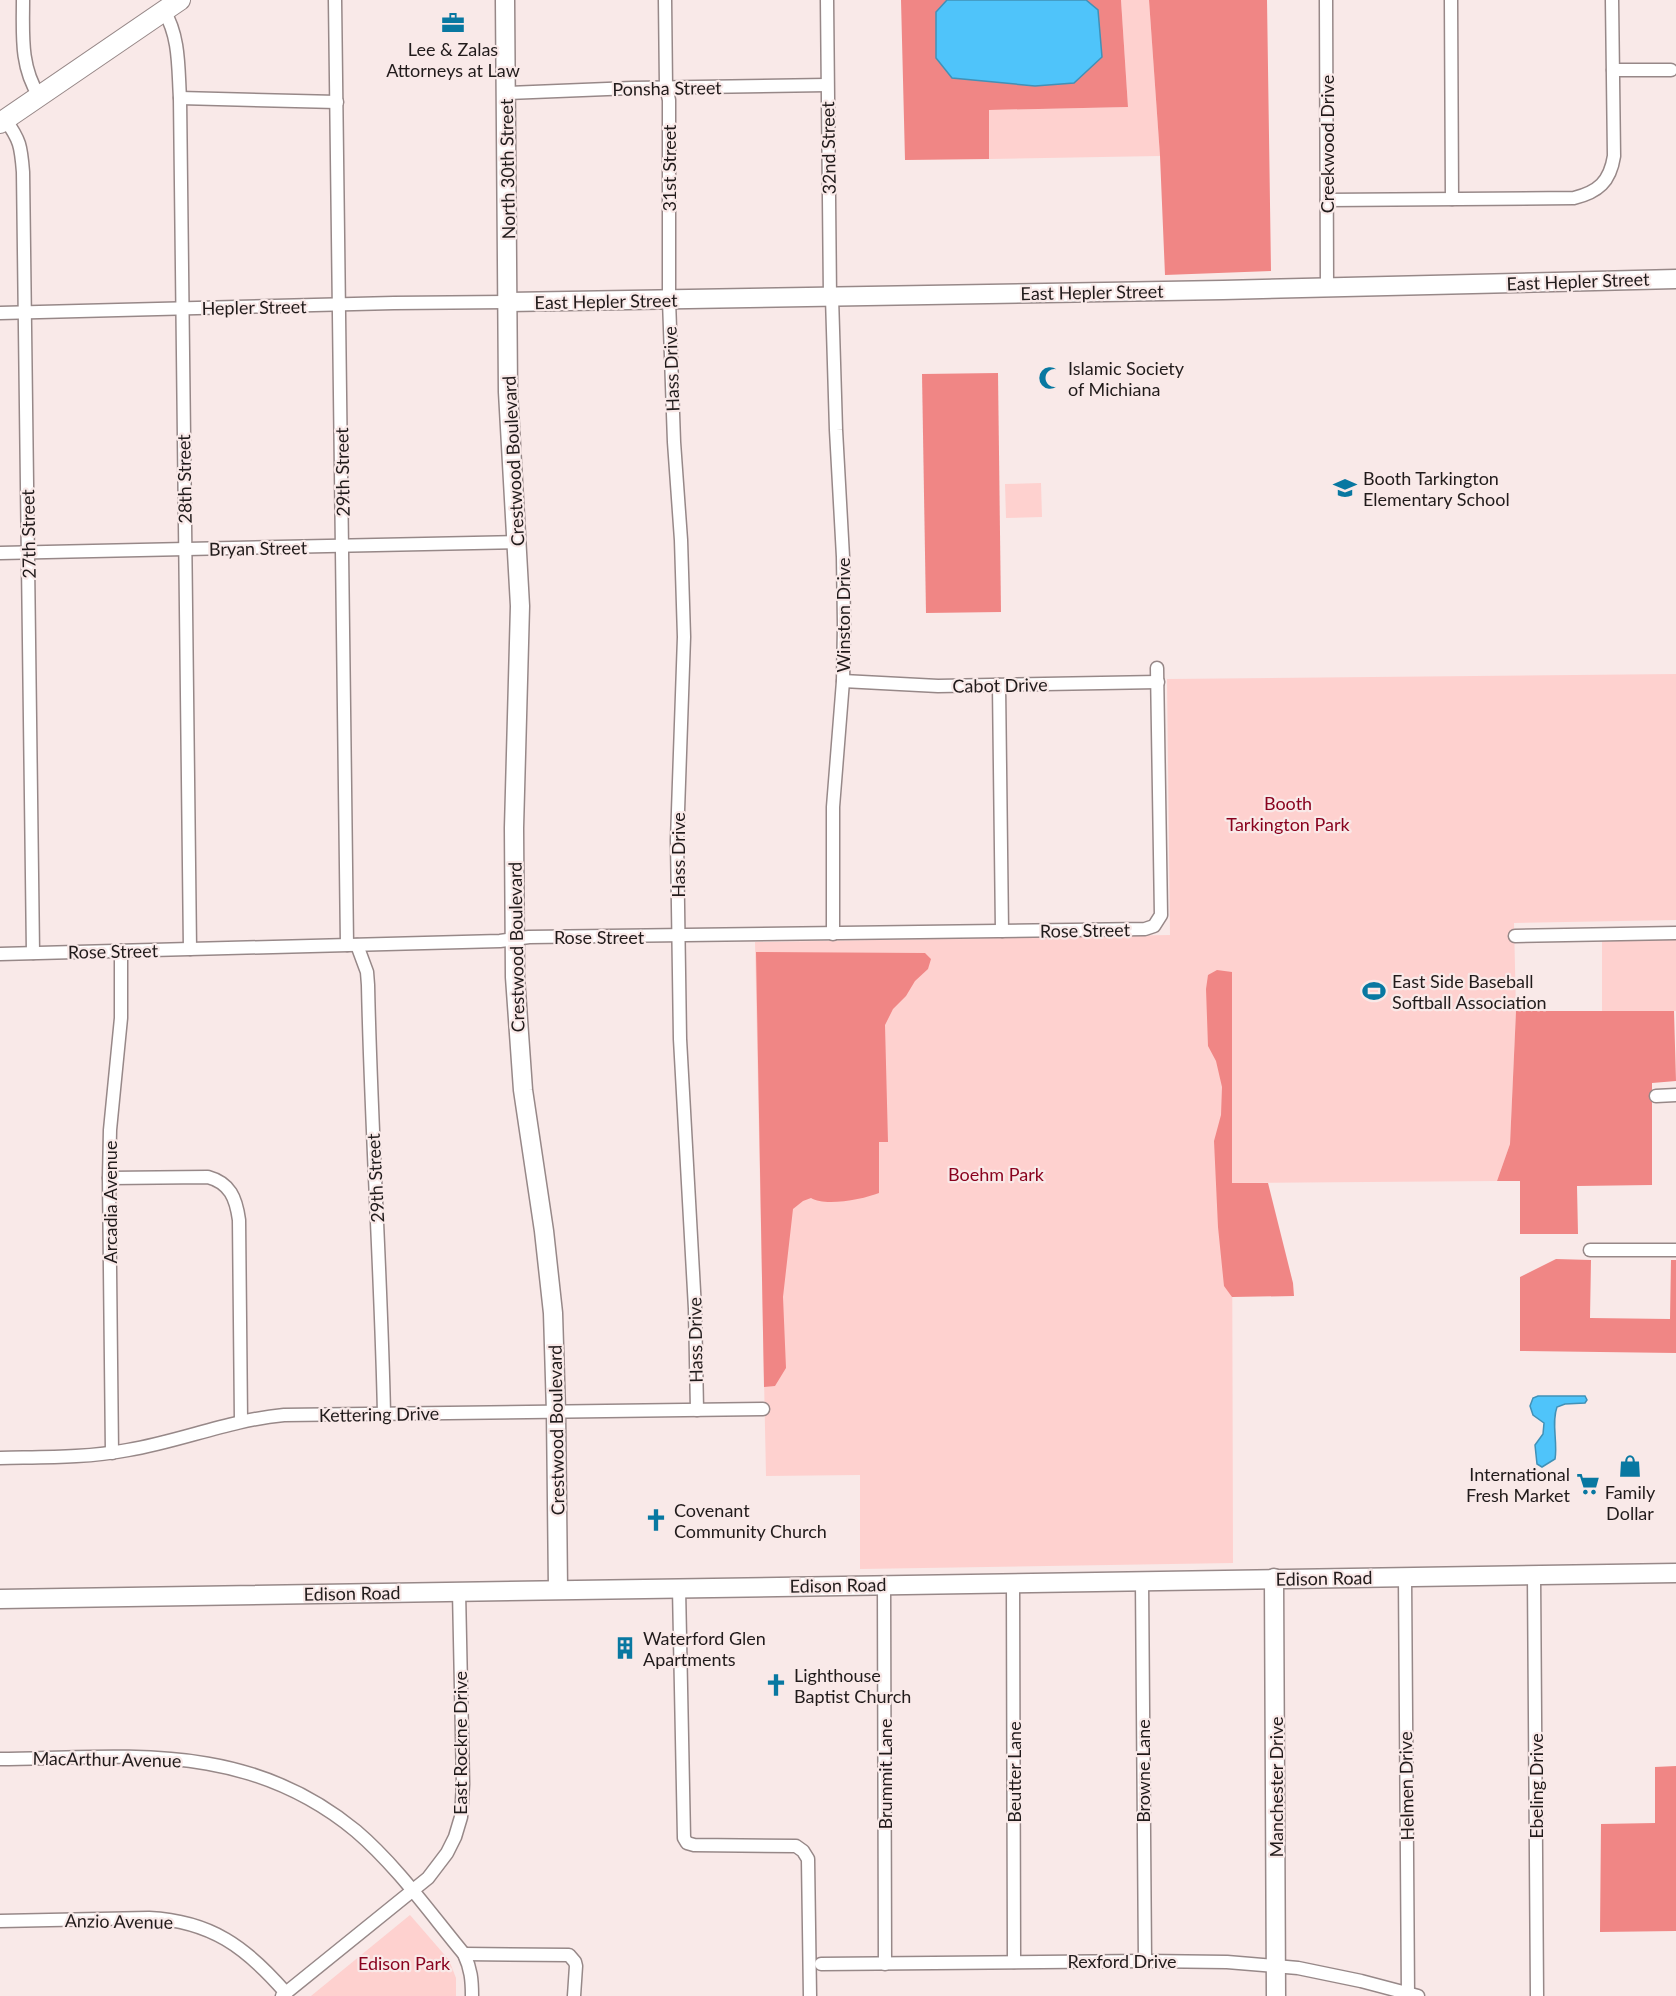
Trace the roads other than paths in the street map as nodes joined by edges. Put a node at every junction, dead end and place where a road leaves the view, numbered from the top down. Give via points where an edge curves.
1 (22, 0) edge
2 (180, 0) edge
3 (335, 0) edge
4 (505, 0) edge
5 (665, 0) edge
6 (827, 0) edge
7 (1326, 0) edge
8 (1451, 0) edge
9 (1612, 0) edge
10 (164, 11) junction
11 (1613, 70) junction
12 (1671, 70) dead end
13 (827, 85) junction
14 (666, 87) junction
15 (506, 93) junction
16 (39, 96) junction
17 (180, 98) junction
18 (337, 102) junction
19 (3, 121) edge
20 (1327, 200) junction
21 (1452, 200) junction
22 (1676, 279) edge
23 (1327, 287) junction
24 (831, 297) junction
25 (669, 300) junction
26 (507, 302) junction
27 (340, 305) junction
28 (182, 308) junction
29 (25, 312) junction
30 (0, 314) edge
31 (517, 542) junction
32 (342, 546) junction
33 (185, 549) junction
34 (0, 553) edge
35 (28, 553) junction
36 (1157, 668) dead end
37 (843, 681) junction
38 (1158, 682) junction
39 (999, 685) junction
40 (1002, 931) junction
41 (1676, 933) edge
42 (833, 934) junction
43 (678, 936) junction
44 (1515, 936) dead end
45 (516, 938) junction
46 (352, 945) junction
47 (190, 949) junction
48 (121, 951) junction
49 (33, 953) junction
50 (0, 954) edge
51 (1676, 1095) edge
52 (1656, 1096) dead end
53 (109, 1178) junction
54 (1590, 1250) dead end
55 (1676, 1250) edge
56 (763, 1409) dead end
57 (696, 1410) junction
58 (556, 1412) junction
59 (384, 1414) junction
60 (242, 1421) junction
61 (112, 1453) junction
62 (0, 1458) edge
63 (1676, 1574) edge
64 (1534, 1575) junction
65 (1405, 1577) junction
66 (1274, 1578) junction
67 (1142, 1581) junction
68 (1012, 1582) junction
69 (884, 1584) junction
70 (679, 1587) junction
71 (558, 1589) junction
72 (459, 1591) junction
73 (0, 1599) edge
74 (0, 1759) edge
75 (412, 1890) junction
76 (0, 1921) edge
77 (464, 1954) junction
78 (1145, 1961) junction
79 (1014, 1962) junction
80 (821, 1964) dead end
81 (885, 1964) junction
82 (1276, 1965) junction
83 (284, 1995) edge
84 (1411, 1995) edge
85 (472, 1996) edge
86 (574, 1996) edge
87 (810, 1996) edge
88 (1275, 1996) edge
89 (1537, 1996) edge

1 - 16 street via 25,63
2 - 10 main road
3 - 18 street, 29th Street
4 - 15 street, North 30th Street
5 - 14 street, 31st Street
6 - 13 street, 32nd Street
7 - 20 street, Creekwood Drive
8 - 21 street
9 - 11 street
10 - 16 main road
10 - 17 street, 28th Street via 175,38
11 - 12 street
11 - 21 street via 1614,156 1604,189 1574,198
13 - 14 street, Ponsha Street
13 - 24 street, 32nd Street
14 - 15 street, Ponsha Street
14 - 25 street, 31st Street
15 - 26 street, North 30th Street
16 - 19 main road
17 - 18 street
17 - 28 street, 28th Street
18 - 27 street, 29th Street
19 - 29 street, 27th Street via 18,138 21,150
20 - 21 street
20 - 23 street, Creekwood Drive
22 - 23 street, East Hepler Street
23 - 24 street, East Hepler Street
24 - 25 street, East Hepler Street
24 - 37 street, Winston Drive via 843,556
25 - 26 street, East Hepler Street
25 - 43 street, Hass Drive via 684,637
26 - 27 street, Hepler Street
26 - 31 street, Crestwood Boulevard
27 - 28 street, Hepler Street
27 - 32 street, 29th Street
28 - 29 street, Hepler Street
28 - 33 street, 28th Street
29 - 30 street, Hepler Street
29 - 35 street, 27th Street
31 - 32 street, Bryan Street
31 - 45 street, Crestwood Boulevard via 520,606 514,828
32 - 33 street, Bryan Street
32 - 46 street, 29th Street
33 - 35 street, Bryan Street
33 - 47 street, 28th Street
34 - 35 street, Bryan Street
35 - 49 street, 27th Street
36 - 38 street
37 - 39 street, Cabot Drive
37 - 42 street, Winston Drive via 833,807
38 - 39 street, Cabot Drive
38 - 40 street, Rose Street via 1159,920 1145,929
39 - 40 street
40 - 42 street, Rose Street
41 - 44 street
42 - 43 street, Rose Street
43 - 45 street, Rose Street
43 - 57 street, Hass Drive
45 - 46 street, Rose Street
45 - 58 street, Crestwood Boulevard via 519,1047 549,1271
46 - 47 street, Rose Street
46 - 59 street, 29th Street via 367,972 368,985
47 - 48 street, Rose Street
48 - 49 street, Rose Street
48 - 53 street, Arcadia Avenue via 121,1018
49 - 50 street, Rose Street
51 - 52 street
53 - 60 street via 208,1177 220,1181 233,1194 238,1220
53 - 61 street, Arcadia Avenue
54 - 55 street
56 - 57 street, Kettering Drive
57 - 58 street, Kettering Drive
58 - 59 street, Kettering Drive
58 - 71 street, Crestwood Boulevard
59 - 60 street, Kettering Drive via 284,1415
60 - 61 street, Kettering Drive
61 - 62 street, Kettering Drive
63 - 64 street, Edison Road
64 - 65 street, Edison Road
64 - 89 street, Ebeling Drive
65 - 66 street, Edison Road
65 - 84 street, Helmen Drive
66 - 67 street, Edison Road
66 - 82 street, Manchester Drive
67 - 68 street, Edison Road
67 - 78 street, Browne Lane
68 - 69 street, Edison Road
68 - 79 street, Beutter Lane
69 - 70 street, Edison Road
69 - 81 street, Brummit Lane
70 - 71 street, Edison Road
70 - 87 street via 684,1838 694,1845 796,1846 803,1851 808,1859
71 - 72 street, Edison Road
72 - 73 street, Edison Road
72 - 75 street, East Rockne Drive via 461,1817 447,1853 428,1878
74 - 75 street, MacArthur Avenue via 134,1756 174,1758 243,1770 295,1792 338,1819 374,1849
75 - 77 street, MacArthur Avenue
75 - 83 street, East Rockne Drive
76 - 83 street, Anzio Avenue via 149,1918 188,1924 239,1947 258,1962
77 - 85 street via 472,1976
77 - 86 street via 565,1954 573,1958 576,1966
78 - 79 street, Rexford Drive
78 - 82 street, Rexford Drive
79 - 81 street, Rexford Drive
80 - 81 street, Rexford Drive
82 - 84 street, Rexford Drive
82 - 88 street, Manchester Drive

